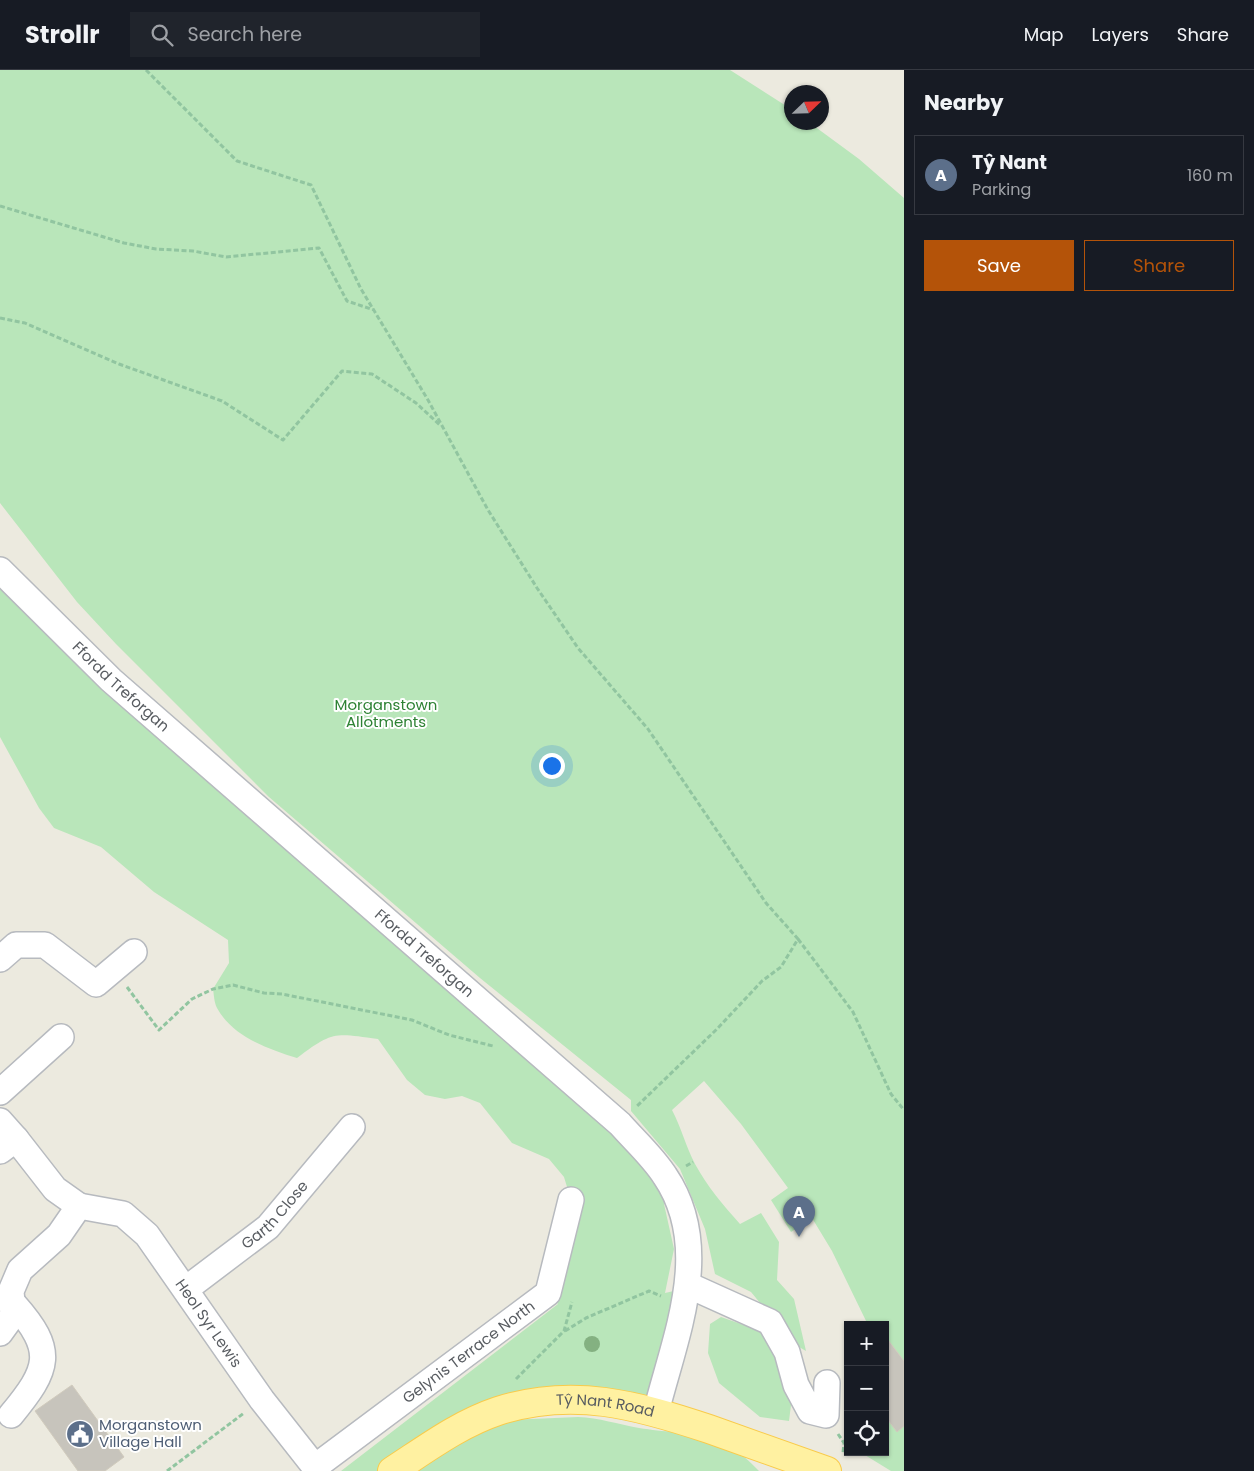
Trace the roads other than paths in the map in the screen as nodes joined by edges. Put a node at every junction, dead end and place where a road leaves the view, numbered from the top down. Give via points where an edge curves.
1 (0, 570) edge
2 (134, 952) dead end
3 (0, 959) edge
4 (61, 1037) dead end
5 (0, 1092) edge
6 (352, 1127) dead end
7 (5, 1137) edge
8 (571, 1200) dead end
9 (79, 1206) junction
10 (186, 1289) junction
11 (686, 1294) junction
12 (14, 1304) junction
13 (0, 1333) edge
14 (827, 1384) dead end
15 (656, 1412) junction
16 (12, 1415) dead end
17 (834, 1466) edge
18 (316, 1469) edge
19 (392, 1471) edge

1 - 11 street, Ffordd Treforgan via 111,680 620,1124 666,1176 681,1208 690,1260
2 - 3 street via 96,984 45,945 16,945
4 - 5 street
6 - 10 street, Garth Close via 268,1227
7 - 9 street, Heol Syr Lewis via 56,1189
8 - 18 street, Gelynis Terrace North via 548,1293
9 - 10 street, Heol Syr Lewis via 123,1214 135,1222
9 - 12 street via 59,1235 20,1270 11,1291
10 - 18 street, Heol Syr Lewis via 262,1400
11 - 14 street via 770,1322 787,1352 802,1400 810,1411 826,1415
11 - 15 street, Ffordd Treforgan
12 - 13 street via 13,1315
12 - 16 street via 36,1333 42,1346 42,1363 34,1387
15 - 17 main road, Tŷ Nant Road
15 - 19 main road, Tŷ Nant Road via 614,1402 569,1398 533,1401 457,1429

